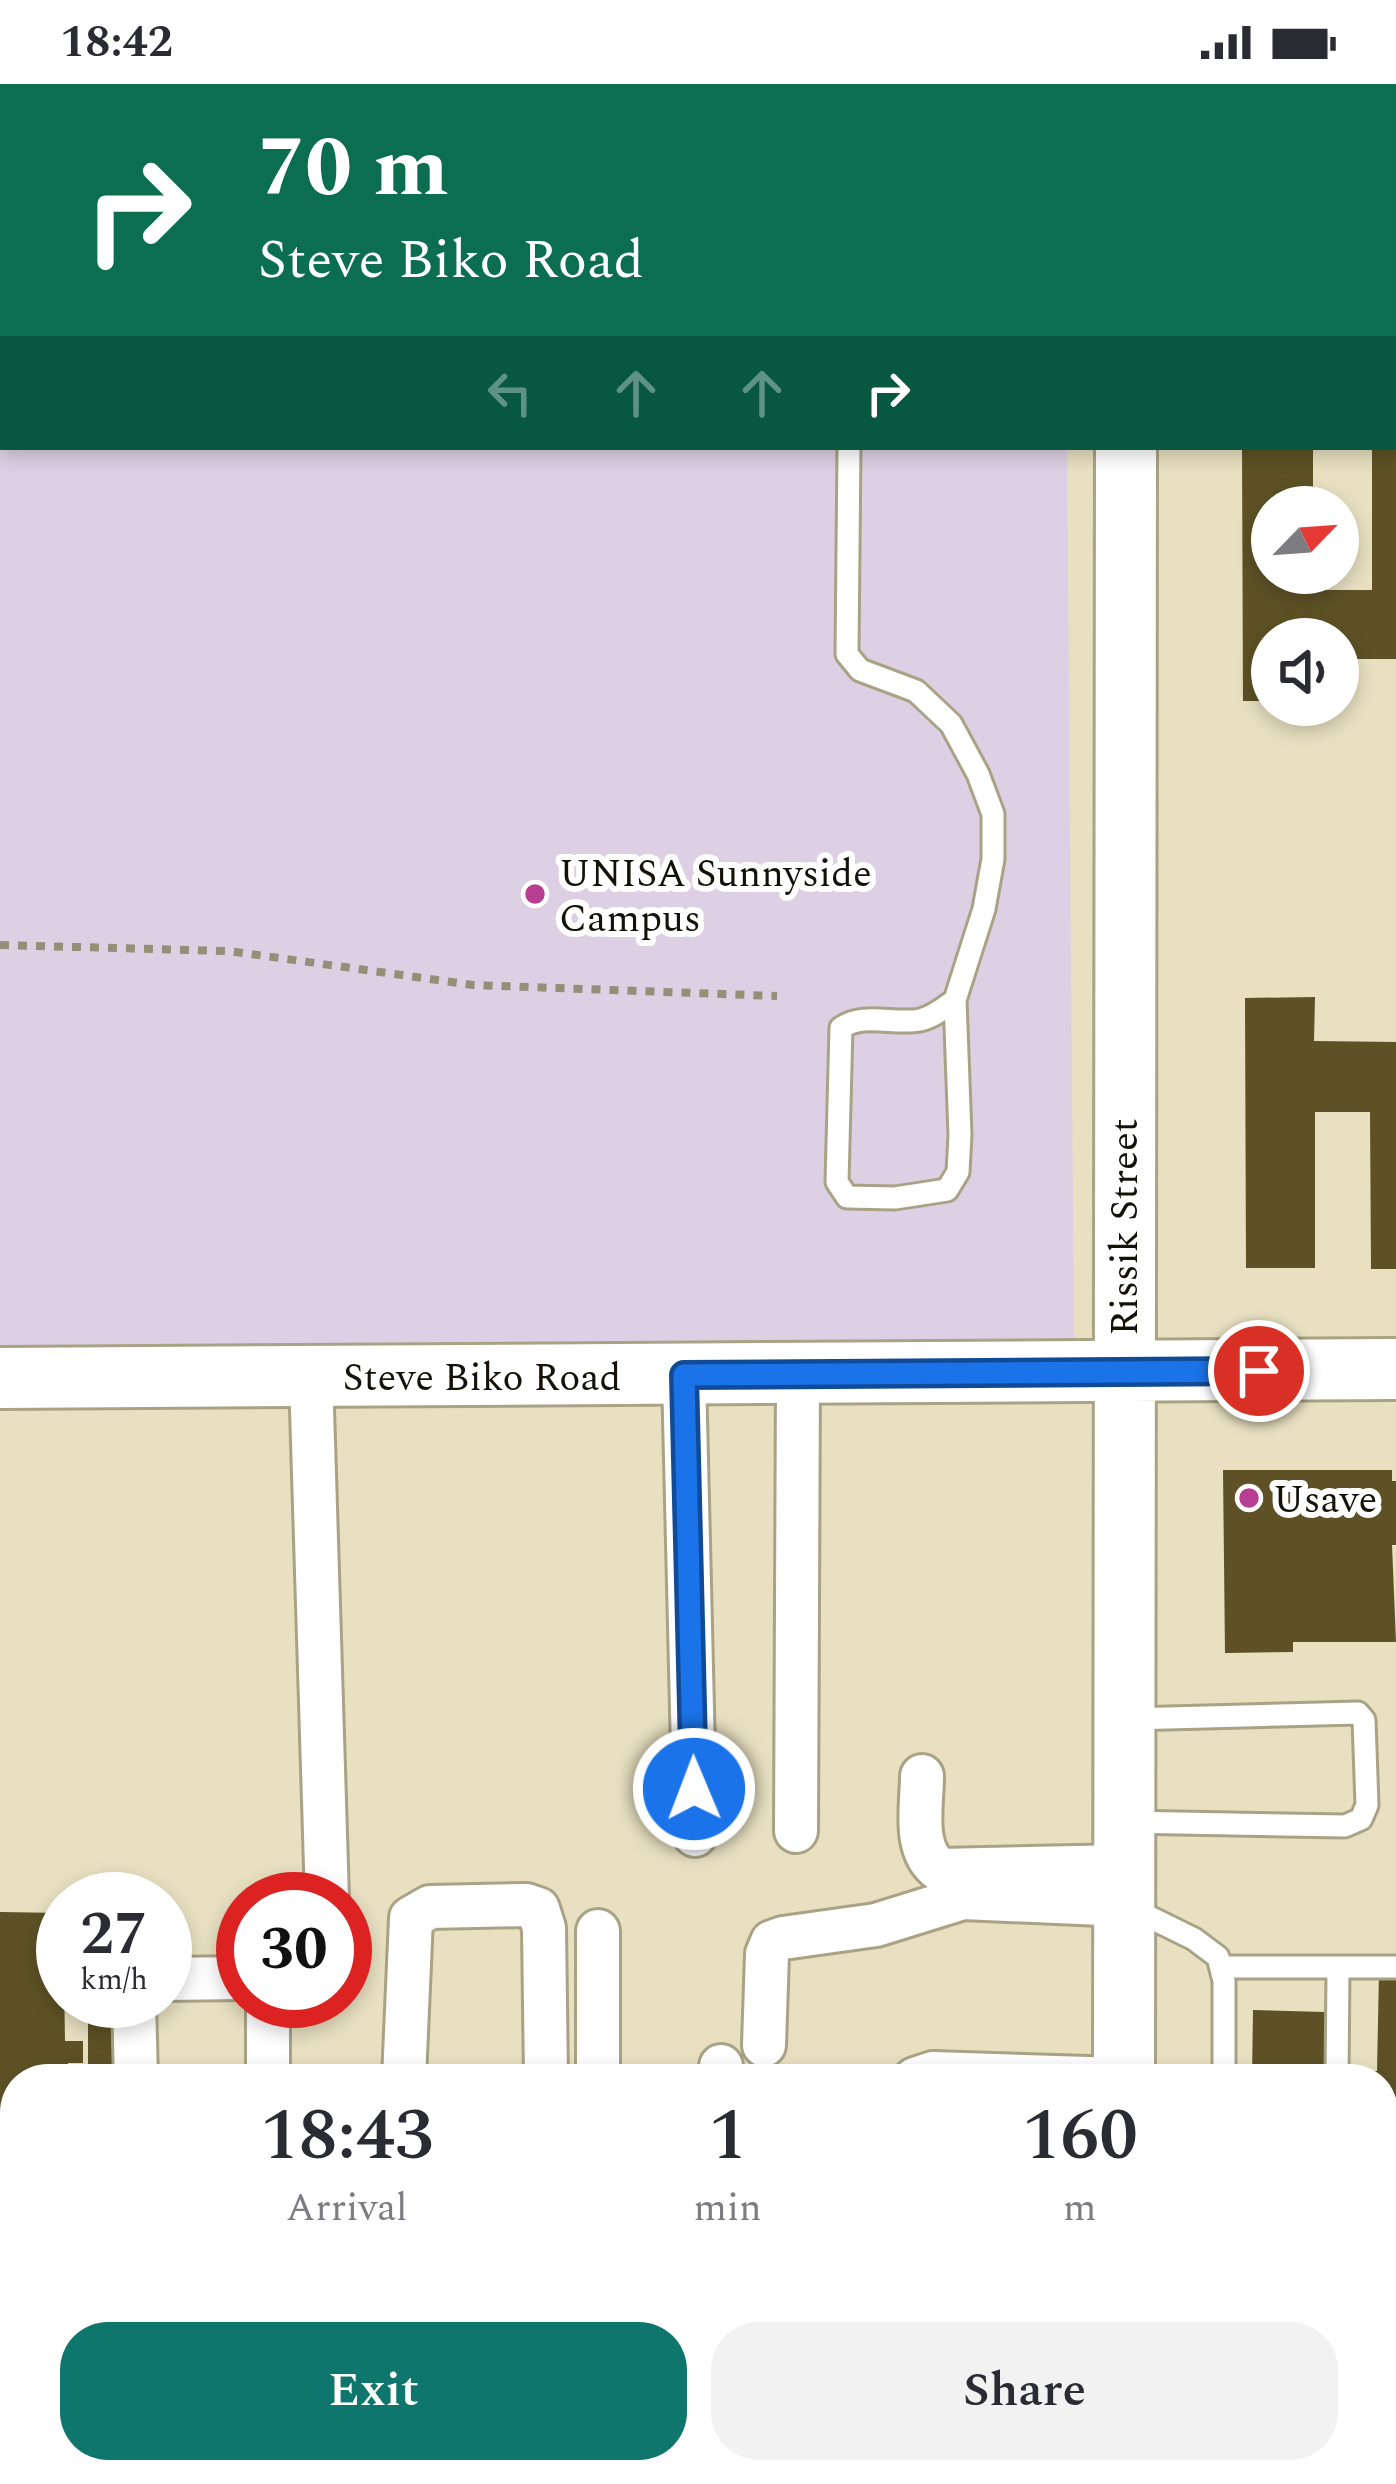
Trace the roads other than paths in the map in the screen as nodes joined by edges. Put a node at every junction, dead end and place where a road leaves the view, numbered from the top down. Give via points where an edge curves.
1 (849, 450) edge
2 (1126, 450) edge
3 (955, 1000) junction
4 (1396, 1369) edge
5 (1122, 1373) junction
6 (798, 1374) junction
7 (684, 1375) junction
8 (311, 1376) junction
9 (0, 1378) edge
10 (1124, 1720) junction
11 (922, 1776) dead end
12 (796, 1832) dead end
13 (695, 1835) dead end
14 (1125, 1864) junction
15 (326, 1872) edge
16 (598, 1931) dead end
17 (1222, 1967) junction
18 (1396, 1967) edge
19 (1338, 1970) junction
20 (135, 2028) edge
21 (268, 2028) edge
22 (764, 2045) dead end
23 (136, 2064) edge
24 (268, 2064) edge
25 (405, 2064) edge
26 (546, 2064) edge
27 (598, 2064) edge
28 (1123, 2064) edge
29 (1224, 2064) edge
30 (1337, 2064) edge

1 - 3 lane via 847,654 860,670 916,691 951,724 993,814 984,909
2 - 5 main road, Rissik Street
3 - 3 lane via 958,1172 947,1190 847,1197 837,1182 841,1028 852,1020 917,1021
4 - 5 main road, Steve Biko Road
5 - 6 main road, Steve Biko Road
5 - 10 main road, Rissik Street
6 - 7 main road, Steve Biko Road
6 - 12 street
7 - 8 main road, Steve Biko Road
7 - 13 street
8 - 9 main road, Steve Biko Road
8 - 15 street
10 - 14 main road, Rissik Street
10 - 14 lane via 1358,1713 1367,1805 1345,1826
11 - 14 street via 922,1844 940,1870
14 - 17 lane
14 - 22 street via 772,1942
14 - 28 main road, Rissik Street
16 - 27 street
17 - 19 lane
17 - 29 lane
18 - 19 lane
19 - 30 lane
20 - 23 street
21 - 24 street
25 - 26 street via 411,1918 430,1907 526,1905 538,1909 544,1928

